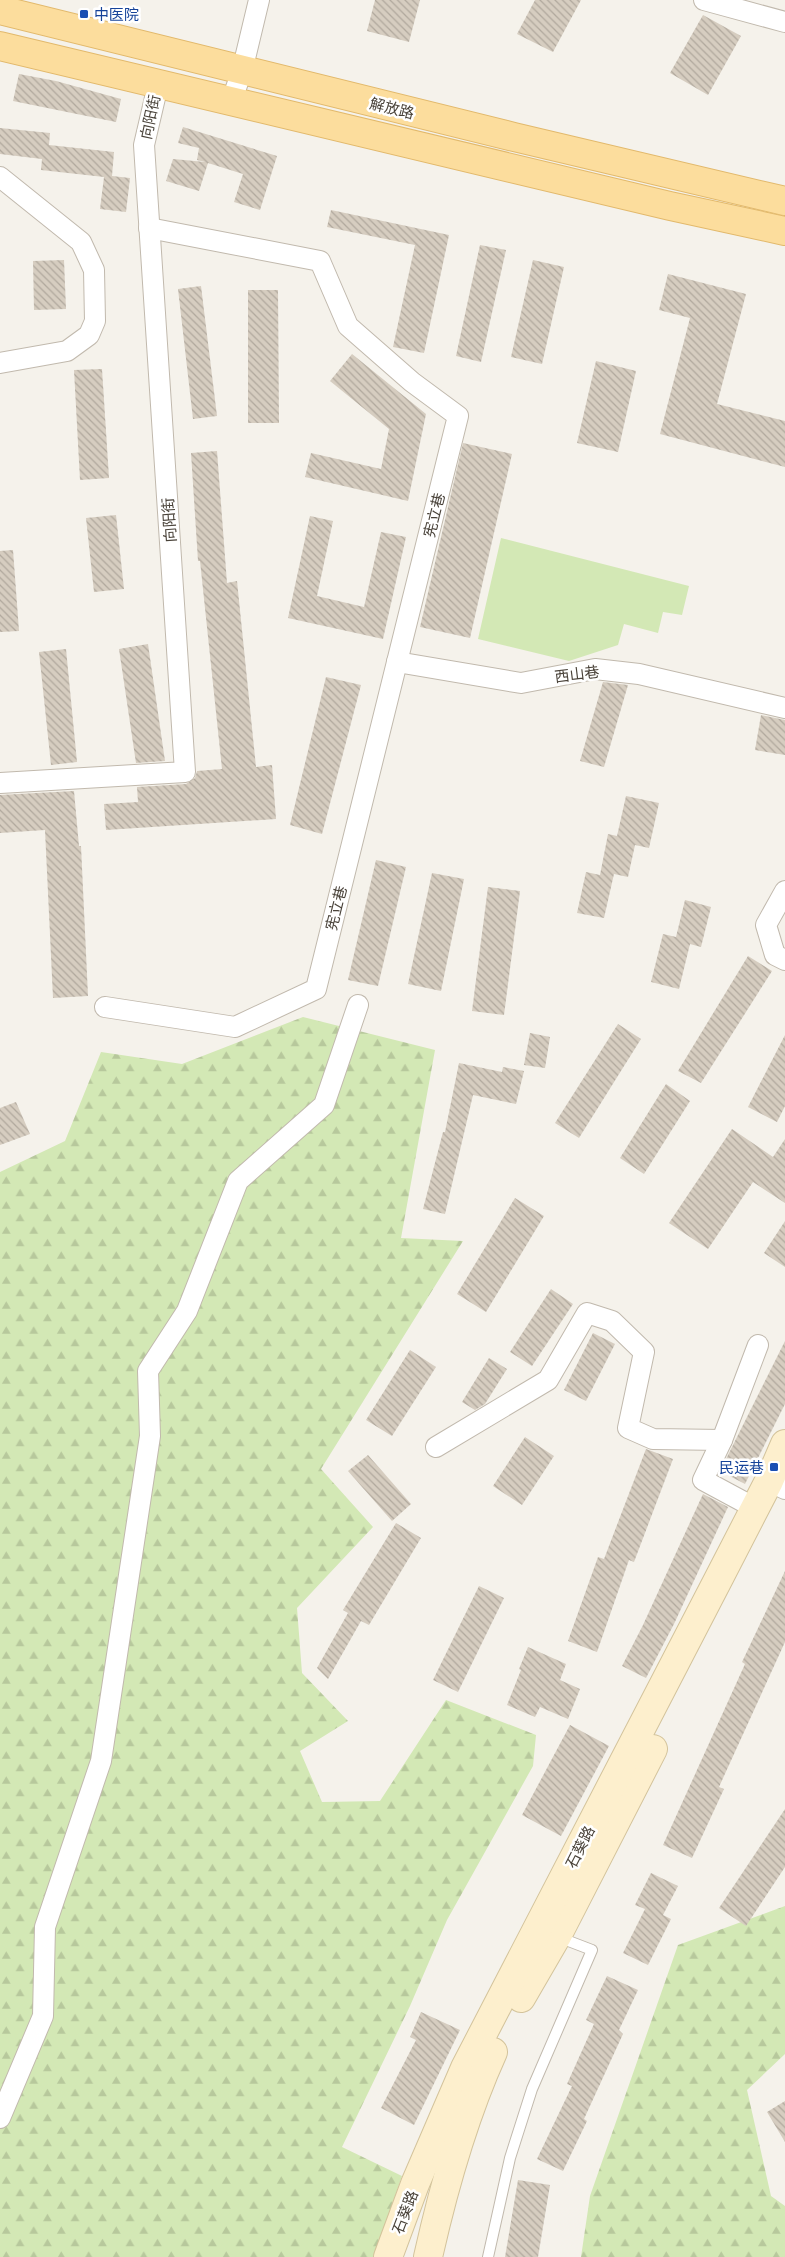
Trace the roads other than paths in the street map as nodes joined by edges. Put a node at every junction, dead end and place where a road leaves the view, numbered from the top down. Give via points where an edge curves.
1 (259, 0) edge
2 (704, 0) edge
3 (0, 10) edge
4 (785, 22) edge
5 (0, 46) edge
6 (242, 71) junction
7 (158, 85) junction
8 (231, 102) junction
9 (0, 177) edge
10 (785, 201) edge
11 (149, 228) junction
12 (785, 231) edge
13 (0, 363) edge
14 (397, 662) junction
15 (785, 708) edge
16 (0, 783) edge
17 (785, 891) edge
18 (785, 960) edge
19 (358, 1005) dead end
20 (105, 1007) dead end
21 (758, 1345) dead end
22 (722, 1440) junction
23 (785, 1444) edge
24 (436, 1447) dead end
25 (780, 1485) edge
26 (755, 1508) junction
27 (557, 1936) junction
28 (0, 2118) edge
29 (388, 2257) edge
30 (428, 2257) edge
31 (488, 2257) edge

1 - 6 street
2 - 4 street
3 - 6 main road, 解放路
5 - 7 main road, 解放路
6 - 8 street
6 - 10 main road, 解放路
7 - 8 main road, 解放路
7 - 11 street, 向阳街 via 144,144
8 - 12 main road, 解放路
9 - 13 street via 81,242 94,270 95,321 90,335 67,351
11 - 14 street, 宪立巷 via 320,262 348,326 412,382 458,416
11 - 16 street, 向阳街 via 185,772
14 - 15 street, 西山巷 via 521,683 594,669 639,674
14 - 20 street, 宪立巷 via 316,989 235,1027
17 - 18 street via 766,925 775,955
19 - 28 street via 324,1105 238,1181 187,1311 148,1371 150,1436 101,1761 45,1926 44,2016
21 - 22 street
22 - 24 street via 653,1438 628,1428 644,1352 612,1322 587,1313 548,1380
22 - 26 street via 703,1480
23 - 25 main road, 石葵路
25 - 26 main road, 石葵路
25 - 27 main road via 705,1646
26 - 29 main road, 石葵路 via 465,2068
27 - 30 main road via 498,2041 470,2106 446,2179
27 - 31 lane via 592,1950 532,2089 510,2158

